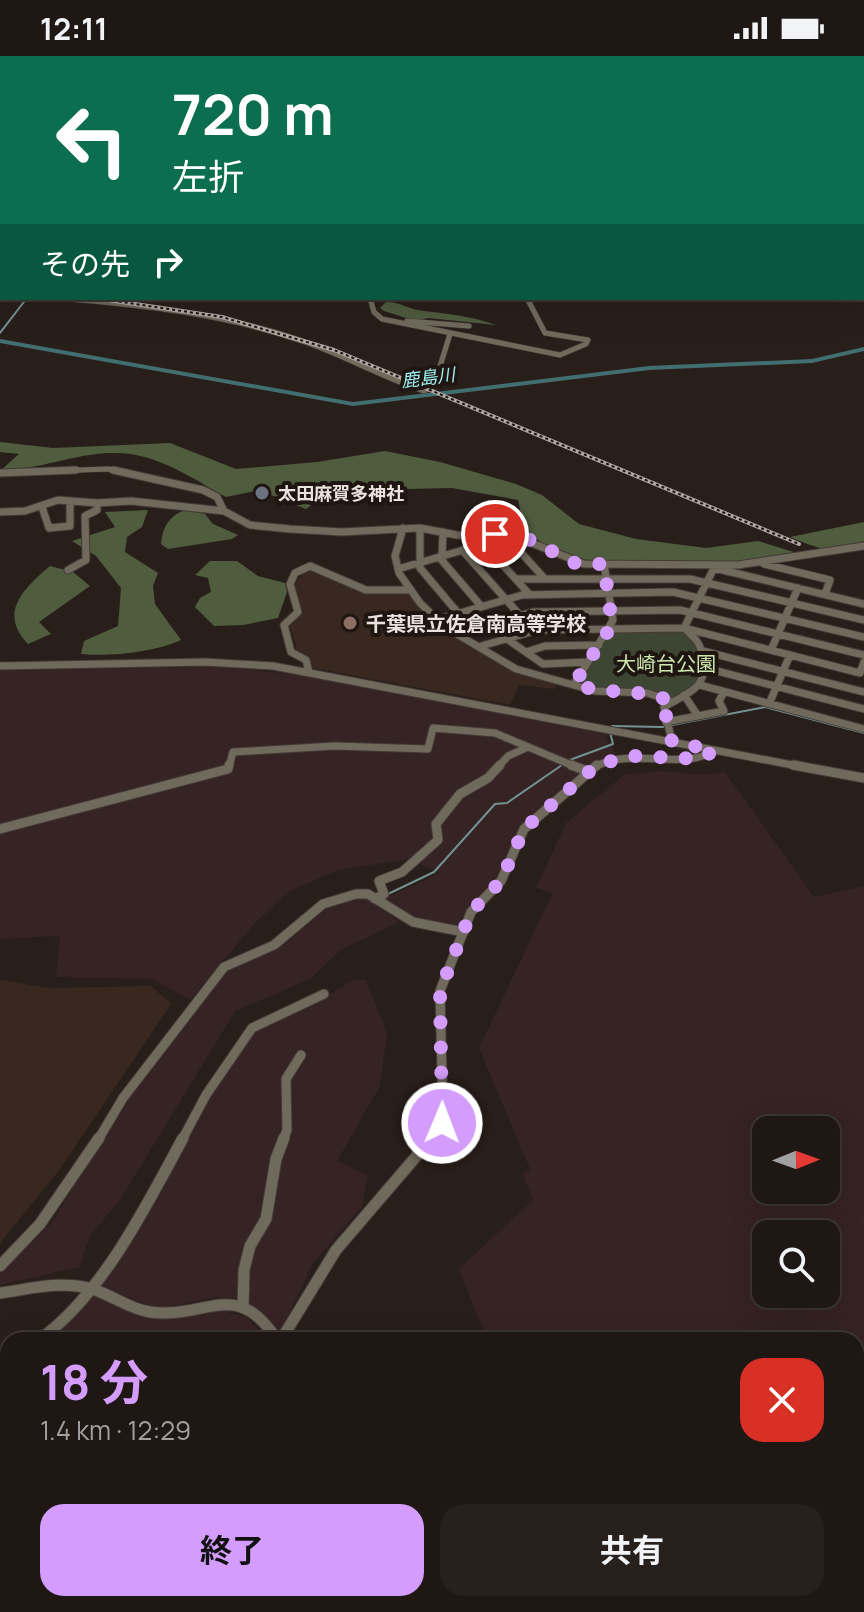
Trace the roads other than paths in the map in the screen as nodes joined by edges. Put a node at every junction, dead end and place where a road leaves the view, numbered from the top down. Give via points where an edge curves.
1 (134, 56) edge
2 (144, 56) edge
3 (82, 300) edge
4 (371, 300) edge
5 (528, 300) edge
6 (386, 320) junction
7 (469, 326) dead end
8 (450, 334) junction
9 (0, 473) edge
10 (70, 501) junction
11 (97, 503) junction
12 (42, 507) junction
13 (224, 511) junction
14 (0, 512) edge
15 (403, 528) junction
16 (420, 528) junction
17 (443, 532) junction
18 (505, 535) junction
19 (864, 546) edge
20 (462, 550) junction
21 (441, 556) junction
22 (756, 562) junction
23 (419, 563) junction
24 (604, 564) junction
25 (398, 569) junction
26 (68, 570) dead end
27 (607, 578) junction
28 (516, 579) junction
29 (545, 579) junction
30 (707, 582) junction
31 (798, 588) junction
32 (409, 590) junction
33 (609, 593) junction
34 (825, 594) junction
35 (530, 595) junction
36 (700, 596) junction
37 (505, 599) junction
38 (791, 602) junction
39 (864, 604) edge
40 (481, 606) junction
41 (612, 610) junction
42 (692, 612) junction
43 (458, 613) junction
44 (519, 614) junction
45 (785, 617) junction
46 (436, 620) junction
47 (864, 620) edge
48 (610, 628) junction
49 (684, 628) junction
50 (534, 631) junction
51 (456, 633) junction
52 (778, 633) junction
53 (864, 637) edge
54 (507, 639) junction
55 (599, 645) junction
56 (481, 646) junction
57 (771, 650) junction
58 (703, 651) junction
59 (526, 652) junction
60 (790, 655) junction
61 (864, 655) edge
62 (588, 662) junction
63 (864, 662) edge
64 (543, 664) junction
65 (0, 666) edge
66 (705, 668) junction
67 (783, 671) junction
68 (309, 672) junction
69 (862, 673) edge
70 (538, 675) junction
71 (574, 684) junction
72 (700, 685) junction
73 (776, 687) junction
74 (724, 692) junction
75 (864, 692) edge
76 (684, 695) junction
77 (670, 701) junction
78 (769, 704) junction
79 (864, 709) edge
80 (698, 716) junction
81 (667, 726) junction
82 (864, 729) edge
83 (672, 742) junction
84 (528, 747) junction
85 (714, 750) junction
86 (587, 771) junction
87 (864, 778) edge
88 (0, 829) edge
89 (375, 899) junction
90 (464, 932) junction
91 (324, 994) dead end
92 (301, 1055) dead end
93 (0, 1266) edge
94 (90, 1288) junction
95 (0, 1293) edge
96 (243, 1308) junction
97 (50, 1332) edge
98 (272, 1332) edge
99 (284, 1332) edge

1 - 2 street
3 - 8 street via 163,307 255,327 424,391 434,386
4 - 6 street via 377,317
5 - 8 street via 545,333 588,342 560,355
6 - 7 street
6 - 8 street
9 - 13 street via 120,471 212,494
10 - 11 street
10 - 12 street
10 - 12 street via 70,526 49,528
11 - 13 street via 131,501
11 - 26 street via 97,510 85,516 86,560
12 - 14 street
13 - 15 street via 250,525 300,530
15 - 16 street
15 - 25 street via 395,556
16 - 17 street
16 - 23 street
17 - 18 street
17 - 21 street
18 - 24 street via 528,539 577,564
18 - 29 street
19 - 22 street
20 - 21 street
20 - 28 street via 484,544
20 - 37 street
21 - 23 street
21 - 40 street
22 - 24 street
22 - 34 street via 830,580
23 - 25 street
23 - 43 street
24 - 27 street
25 - 32 street
27 - 29 street
27 - 30 street
27 - 33 street
28 - 29 street
28 - 35 street
30 - 31 street via 714,568
30 - 36 street
30 - 38 street
31 - 34 street
31 - 38 street
32 - 46 street
32 - 68 street via 366,590 310,566 302,568 289,584 298,612 284,625 291,652 306,660
33 - 35 street
33 - 36 street
33 - 41 street
34 - 39 street
35 - 37 street
36 - 42 street
36 - 45 street
37 - 40 street
37 - 44 street
38 - 45 street
38 - 47 street
40 - 43 street
41 - 42 street
41 - 44 street
41 - 48 street
42 - 49 street
42 - 52 street
43 - 46 street
44 - 50 street
44 - 51 street
45 - 52 street
45 - 53 street
46 - 51 street
48 - 49 street
48 - 50 street
48 - 55 street
49 - 57 street
49 - 58 street
50 - 54 street
51 - 56 street
52 - 57 street
52 - 61 street
54 - 56 street
54 - 59 street
55 - 59 street via 545,646
55 - 62 street
56 - 70 street via 508,665
57 - 60 street
58 - 66 street
58 - 67 street
59 - 64 street
60 - 67 street
60 - 69 street
62 - 64 street
62 - 71 street
63 - 69 street
64 - 70 street
65 - 68 street via 205,662
66 - 72 street
66 - 73 street
67 - 73 street
67 - 75 street
68 - 83 street
70 - 71 street
71 - 77 street via 603,692 648,693
72 - 74 street
72 - 76 street
73 - 78 street
73 - 79 street
74 - 78 street
74 - 80 street via 719,701 724,711
76 - 77 street
76 - 80 street
77 - 81 street via 664,707
78 - 82 street
80 - 81 street
81 - 83 street
83 - 85 street
84 - 86 street
84 - 88 street via 495,733 433,728 428,749 335,746 233,752 228,769
84 - 89 street via 508,756 445,809 436,824 438,840 402,872 379,881 384,894
85 - 86 street via 702,759 626,757
85 - 87 street
86 - 90 street via 524,829 501,881 471,912
89 - 90 street via 426,928
89 - 93 street via 356,894 323,904 274,945 224,967 123,1098 40,1224
90 - 99 street via 439,997 439,1129 336,1250
91 - 94 street via 252,1028 206,1095 138,1222
92 - 96 street via 286,1079 287,1130 276,1159 266,1219 247,1258
94 - 95 street
94 - 96 street via 145,1311 172,1313 231,1303
94 - 97 street
96 - 98 street via 257,1314

